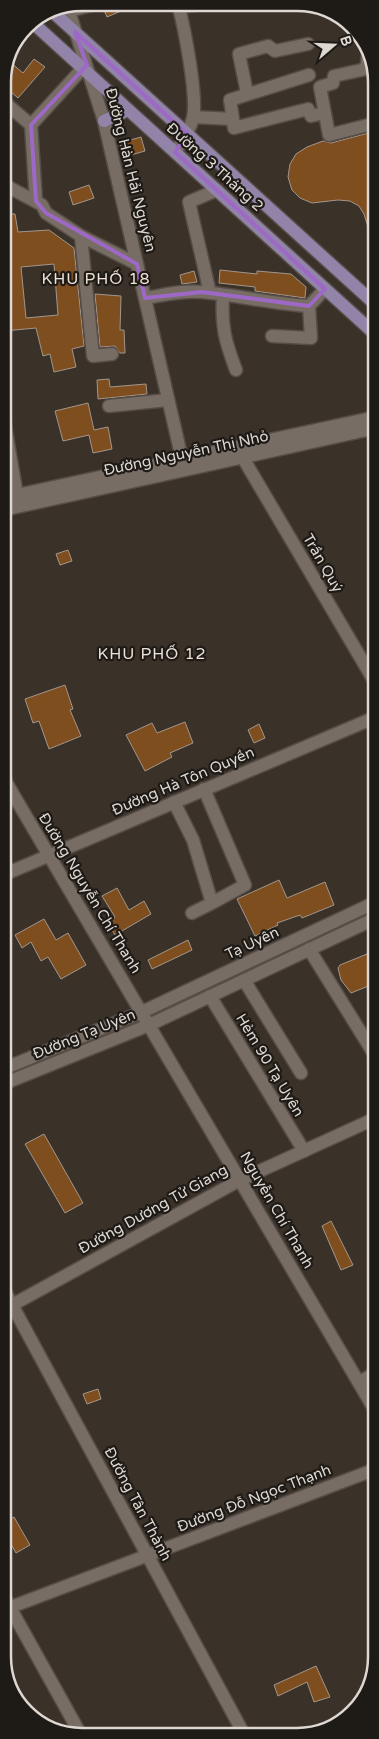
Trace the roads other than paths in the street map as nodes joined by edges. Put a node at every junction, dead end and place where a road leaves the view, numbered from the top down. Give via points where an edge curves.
1 (179, 11) edge
2 (69, 13) edge
3 (58, 16) edge
4 (38, 27) edge
5 (76, 32) junction
6 (308, 44) dead end
7 (87, 72) junction
8 (367, 73) edge
9 (309, 75) dead end
10 (247, 94) junction
11 (128, 110) junction
12 (11, 111) edge
13 (324, 113) junction
14 (194, 117) junction
15 (233, 119) junction
16 (104, 121) junction
17 (31, 125) junction
18 (368, 125) edge
19 (187, 134) junction
20 (174, 152) junction
21 (11, 188) edge
22 (217, 190) junction
23 (36, 201) junction
24 (81, 236) junction
25 (137, 264) junction
26 (325, 289) junction
27 (217, 295) junction
28 (145, 298) junction
29 (368, 298) edge
30 (309, 306) junction
31 (368, 329) edge
32 (272, 336) dead end
33 (112, 354) dead end
34 (236, 370) dead end
35 (168, 400) junction
36 (109, 406) dead end
37 (368, 419) edge
38 (368, 429) edge
39 (240, 452) junction
40 (11, 457) edge
41 (183, 465) junction
42 (18, 495) junction
43 (11, 496) edge
44 (11, 508) edge
45 (368, 670) edge
46 (368, 720) edge
47 (204, 789) junction
48 (11, 791) edge
49 (174, 802) junction
50 (49, 855) junction
51 (11, 872) edge
52 (212, 903) junction
53 (368, 906) edge
54 (192, 913) dead end
55 (368, 922) edge
56 (302, 937) junction
57 (309, 949) junction
58 (244, 980) junction
59 (210, 996) junction
60 (142, 1012) junction
61 (149, 1025) junction
62 (368, 1044) edge
63 (11, 1066) edge
64 (301, 1073) dead end
65 (11, 1081) edge
66 (368, 1122) edge
67 (304, 1151) junction
68 (240, 1180) junction
69 (11, 1306) edge
70 (11, 1313) edge
71 (368, 1377) edge
72 (359, 1382) junction
73 (368, 1398) edge
74 (368, 1472) edge
75 (147, 1555) junction
76 (11, 1606) edge
77 (11, 1616) edge
78 (76, 1727) edge
79 (241, 1728) edge

1 - 14 street
2 - 5 street, Đường Hàn Hải Nguyên
3 - 5 main road, Đường 3 Tháng 2
4 - 7 main road, Đường 3 Tháng 2
5 - 7 street, Đường Hàn Hải Nguyên
5 - 19 main road, Đường 3 Tháng 2
6 - 10 street via 275,51 268,46 239,54
7 - 11 main road, Đường 3 Tháng 2
7 - 16 street, Đường Hàn Hải Nguyên
7 - 17 street
8 - 13 street via 334,76 333,83 320,87
9 - 10 street
10 - 15 street via 230,100
11 - 16 main road
11 - 20 main road, Đường 3 Tháng 2
12 - 17 street
13 - 15 street via 311,116 308,109 234,128
13 - 18 street via 329,135
14 - 15 street
14 - 19 street
16 - 25 street, Đường Hàn Hải Nguyên
17 - 23 street
19 - 20 street
19 - 29 main road, Đường 3 Tháng 2
20 - 22 main road, Đường 3 Tháng 2
21 - 23 street
22 - 26 main road, Đường 3 Tháng 2
22 - 27 street via 190,202
23 - 24 street via 46,213
24 - 25 street
24 - 33 street via 93,356
25 - 28 street, Đường Hàn Hải Nguyên
26 - 30 street
26 - 31 main road, Đường 3 Tháng 2
27 - 28 street via 181,292
27 - 30 street
27 - 34 street via 223,335
28 - 35 street, Đường Hàn Hải Nguyên
30 - 32 street via 311,338
35 - 36 street
35 - 41 street, Đường Hàn Hải Nguyên
37 - 39 street, Đường Nguyễn Thị Nhỏ
38 - 39 street, Đường Nguyễn Thị Nhỏ
39 - 41 street, Đường Nguyễn Thị Nhỏ
39 - 45 street, Trần Quý
40 - 42 street
41 - 42 street, Đường Nguyễn Thị Nhỏ
41 - 44 street, Đường Nguyễn Thị Nhỏ
42 - 43 street, Đường Nguyễn Thị Nhỏ
46 - 47 street, Đường Hà Tôn Quyền
47 - 49 street, Đường Hà Tôn Quyền
47 - 52 street via 245,885
48 - 50 street, Đường Nguyễn Chí Thanh
49 - 50 street, Đường Hà Tôn Quyền
49 - 52 street via 193,840
50 - 51 street, Đường Hà Tôn Quyền
50 - 60 street, Đường Nguyễn Chí Thanh
52 - 54 street
53 - 56 street, Tạ Uyên
55 - 57 street, Tạ Uyên
56 - 57 street
56 - 60 street, Tạ Uyên
57 - 58 street, Tạ Uyên
57 - 62 street
58 - 59 street, Tạ Uyên
58 - 64 street
59 - 61 street, Tạ Uyên
59 - 67 street, Hẻm 90 Tạ Uyên
60 - 61 street, Đường Nguyễn Chí Thanh
60 - 63 street, Đường Tạ Uyên
61 - 65 street, Đường Tạ Uyên
61 - 68 street, Nguyễn Chí Thanh
66 - 67 street, Đường Dương Tử Giang
67 - 68 street, Đường Dương Tử Giang
68 - 69 street, Đường Dương Tử Giang
68 - 72 street, Nguyễn Chí Thanh
70 - 75 street, Đường Tân Thành
71 - 72 street
72 - 73 street, Nguyễn Chí Thanh
74 - 75 street, Đường Đỗ Ngọc Thạnh
75 - 76 street, Đường Đỗ Ngọc Thạnh
75 - 79 street, Đường Tân Thành
77 - 78 street

